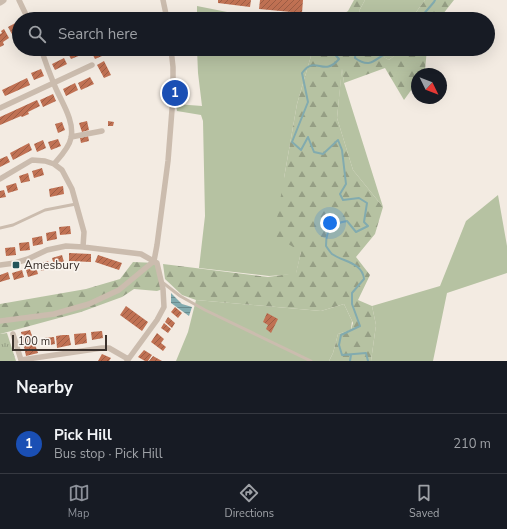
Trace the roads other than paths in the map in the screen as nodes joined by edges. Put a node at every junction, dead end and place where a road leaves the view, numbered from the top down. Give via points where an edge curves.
1 (3, 0) edge
2 (19, 0) edge
3 (163, 0) edge
4 (0, 2) edge
5 (25, 12) edge
6 (166, 12) edge
7 (43, 56) edge
8 (171, 56) edge
9 (92, 65) dead end
10 (53, 83) junction
11 (0, 108) edge
12 (102, 131) dead end
13 (71, 137) junction
14 (54, 164) junction
15 (0, 179) edge
16 (76, 204) junction
17 (0, 228) edge
18 (83, 247) junction
19 (155, 262) junction
20 (0, 265) edge
21 (162, 282) junction
22 (0, 322) edge
23 (13, 334) dead end
24 (127, 360) edge
25 (21, 361) edge
26 (311, 361) edge

1 - 4 street
2 - 5 street
3 - 6 street
7 - 10 street
8 - 19 street via 173,97 168,161
9 - 10 street
10 - 11 street
10 - 13 street via 70,122
12 - 13 street
13 - 14 street
14 - 15 street via 45,160 32,160
14 - 16 street via 62,170 72,189
16 - 17 lane via 45,210 13,225
16 - 18 street via 84,232
18 - 19 street via 141,254
18 - 20 street via 66,246 47,250 28,259
19 - 21 street
19 - 22 street via 119,290 89,304 54,314
21 - 24 street via 164,307
21 - 26 lane via 205,310
23 - 25 street
24 - 25 street via 109,348 102,348

